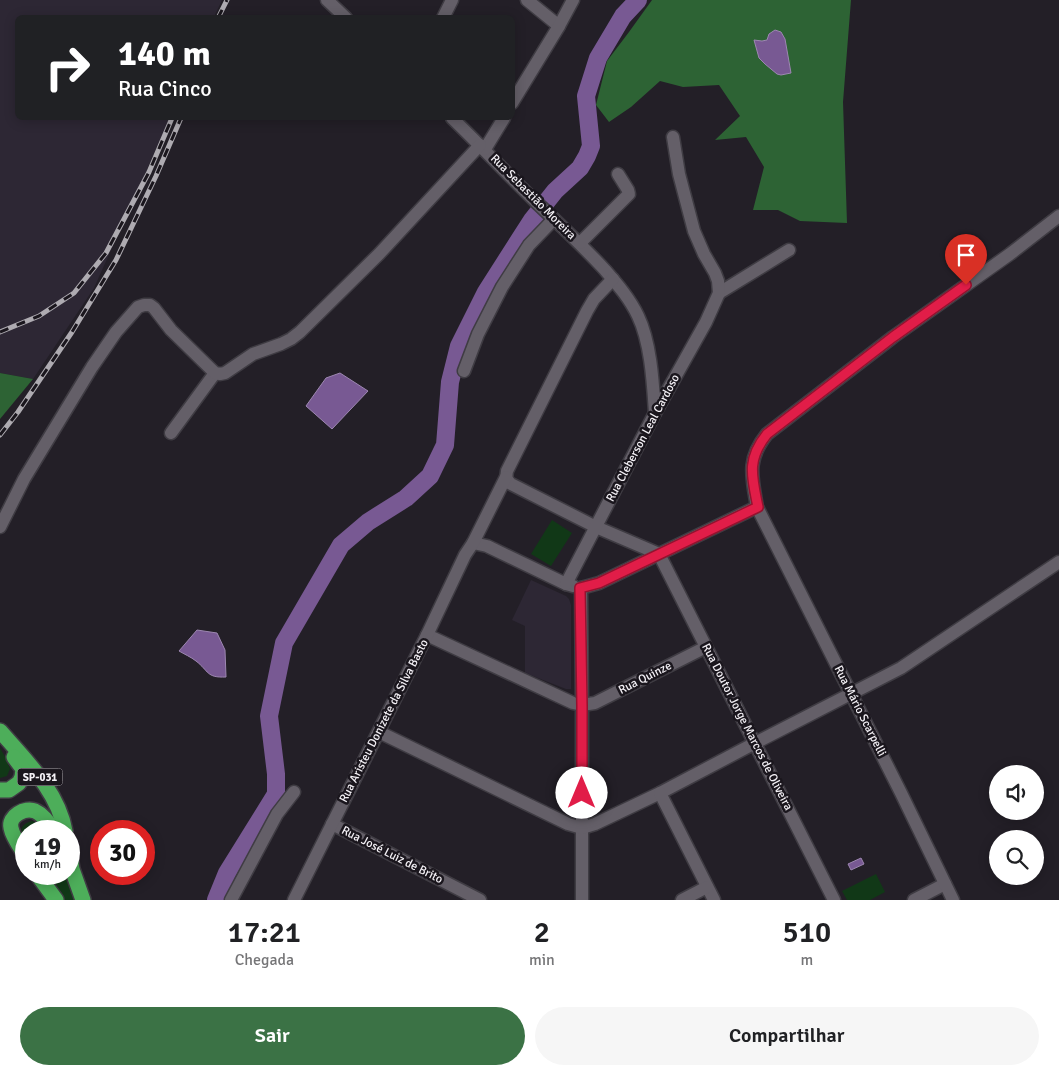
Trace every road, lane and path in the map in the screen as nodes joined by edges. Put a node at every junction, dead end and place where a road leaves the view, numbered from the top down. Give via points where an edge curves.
1 (452, 0) edge
2 (527, 0) edge
3 (573, 0) edge
4 (330, 1) edge
5 (343, 15) edge
6 (444, 15) edge
7 (559, 26) junction
8 (515, 98) edge
9 (454, 120) edge
10 (502, 120) edge
11 (673, 137) dead end
12 (482, 147) junction
13 (618, 174) dead end
14 (550, 215) junction
15 (1059, 216) edge
16 (580, 243) junction
17 (789, 250) dead end
18 (612, 279) junction
19 (719, 293) junction
20 (464, 371) dead end
21 (215, 373) junction
22 (655, 413) junction
23 (171, 433) dead end
24 (508, 481) junction
25 (758, 507) junction
26 (596, 526) junction
27 (0, 527) edge
28 (473, 543) junction
29 (659, 554) junction
30 (1059, 562) edge
31 (566, 584) junction
32 (580, 588) junction
33 (427, 635) junction
34 (706, 647) junction
35 (851, 694) junction
36 (582, 706) junction
37 (0, 732) edge
38 (379, 732) junction
39 (0, 737) edge
40 (755, 743) junction
41 (0, 790) edge
42 (294, 792) dead end
43 (660, 794) junction
44 (47, 820) edge
45 (63, 820) edge
46 (0, 823) edge
47 (332, 824) junction
48 (582, 828) junction
49 (15, 837) edge
50 (15, 843) edge
51 (945, 884) junction
52 (45, 885) edge
53 (77, 885) edge
54 (707, 887) junction
55 (56, 900) edge
56 (82, 900) edge
57 (232, 900) edge
58 (294, 900) edge
59 (480, 900) edge
60 (582, 900) edge
61 (682, 900) edge
62 (714, 900) edge
63 (834, 900) edge
64 (914, 900) edge
65 (953, 900) edge

1 - 6 street
2 - 7 street
3 - 7 street
4 - 5 street
7 - 8 street
9 - 12 street, Rua Sebastião Moreira
10 - 12 street
11 - 19 street via 694,231 715,273
12 - 14 street, Rua Sebastião Moreira
12 - 21 street via 300,332 281,344 253,354 225,373
13 - 16 street via 629,194
14 - 16 street, Rua Sebastião Moreira
14 - 20 street via 502,287
15 - 25 street, Rua Mário Scarpelli via 767,434 758,445 753,460
16 - 18 street, Rua Sebastião Moreira
17 - 19 street
18 - 22 street, Rua Sebastião Moreira via 628,297 639,317 652,375
18 - 24 street, Rua Aristeu Donizete da Silva Basto via 587,310 507,471
19 - 22 street, Rua Cleberson Leal Cardoso
21 - 23 street
21 - 27 street via 171,330 154,308 150,305 138,307 92,367 24,479
22 - 26 street, Rua Cleberson Leal Cardoso
24 - 26 street
24 - 28 street, Rua Aristeu Donizete da Silva Basto
25 - 29 street
25 - 35 street, Rua Mário Scarpelli
26 - 29 street
26 - 31 street, Rua Cleberson Leal Cardoso
28 - 31 street via 487,546
28 - 33 street, Rua Aristeu Donizete da Silva Basto
29 - 32 street via 599,583
29 - 34 street, Rua Doutor Jorge Marcos de Oliveira
30 - 35 street via 900,668
31 - 32 street
32 - 36 street
33 - 36 street
33 - 38 street, Rua Aristeu Donizete da Silva Basto
34 - 36 street, Rua Quinze via 595,703
34 - 40 street, Rua Doutor Jorge Marcos de Oliveira
35 - 40 street
35 - 51 street, Rua Mário Scarpelli
36 - 48 street
37 - 45 highway, SP-031 via 44,782
38 - 47 street, Rua Aristeu Donizete da Silva Basto
38 - 48 street
39 - 41 highway via 22,769 22,777 9,790
40 - 43 street
40 - 63 street, Rua Doutor Jorge Marcos de Oliveira
42 - 57 street via 277,814
43 - 48 street
43 - 54 street
44 - 49 highway via 35,811 16,815 10,828
46 - 50 highway
47 - 58 street, Rua Aristeu Donizete da Silva Basto
47 - 59 street, Rua José Luiz de Brito
48 - 60 street
51 - 64 street
51 - 65 street, Rua Mário Scarpelli
52 - 55 highway
53 - 56 highway
54 - 61 street
54 - 62 street

